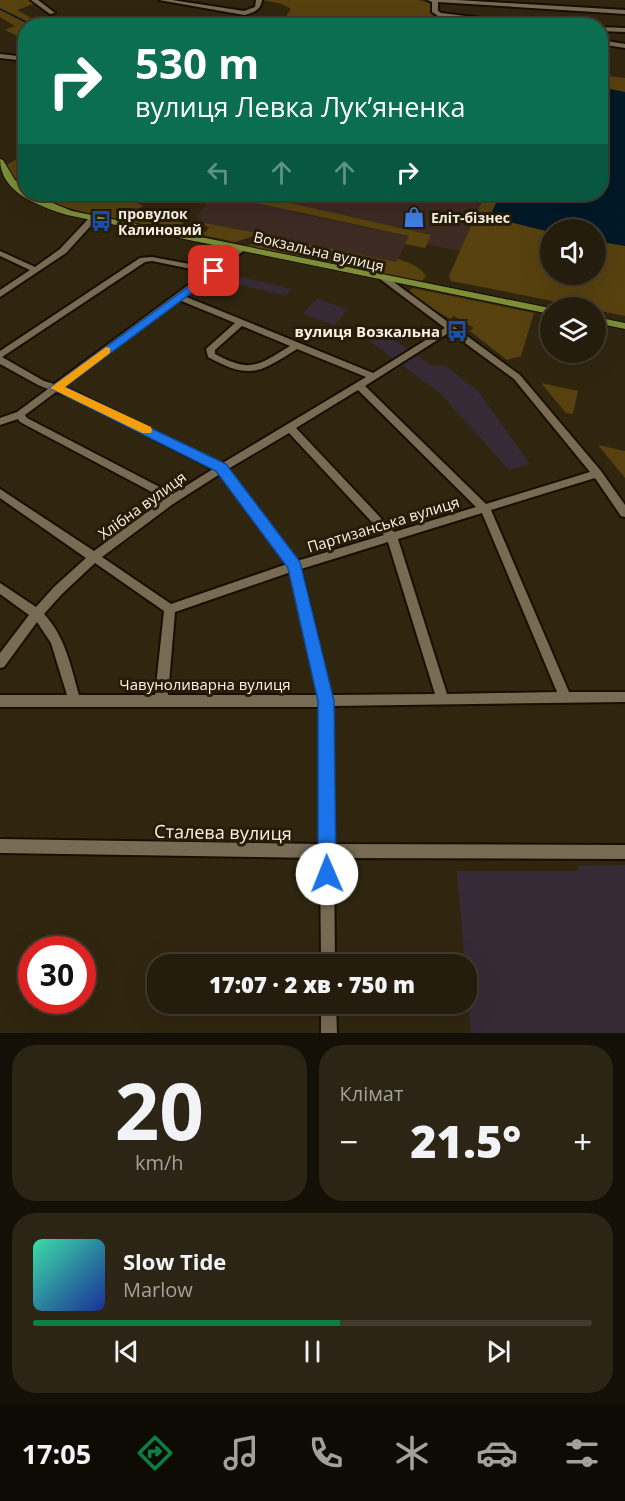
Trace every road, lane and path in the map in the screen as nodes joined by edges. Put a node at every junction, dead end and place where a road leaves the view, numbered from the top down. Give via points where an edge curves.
1 (34, 0) edge
2 (162, 0) edge
3 (260, 0) edge
4 (434, 0) edge
5 (513, 0) edge
6 (592, 0) edge
7 (518, 6) junction
8 (605, 11) junction
9 (625, 12) edge
10 (52, 13) dead end
11 (462, 18) edge
12 (608, 29) edge
13 (625, 30) edge
14 (608, 43) edge
15 (625, 46) edge
16 (0, 57) edge
17 (18, 58) edge
18 (0, 162) edge
19 (18, 188) edge
20 (38, 201) edge
21 (93, 219) junction
22 (242, 249) junction
23 (0, 253) edge
24 (9, 258) junction
25 (0, 263) edge
26 (36, 270) junction
27 (214, 271) junction
28 (384, 279) junction
29 (0, 294) edge
30 (179, 297) junction
31 (540, 309) edge
32 (241, 322) junction
33 (606, 322) edge
34 (625, 326) edge
35 (451, 328) junction
36 (297, 345) junction
37 (0, 356) edge
38 (0, 360) edge
39 (372, 376) junction
40 (358, 385) junction
41 (56, 388) junction
42 (20, 414) junction
43 (0, 422) edge
44 (290, 428) junction
45 (221, 468) junction
46 (597, 474) junction
47 (0, 493) edge
48 (173, 499) junction
49 (485, 509) junction
50 (625, 513) edge
51 (392, 536) junction
52 (95, 558) junction
53 (295, 566) junction
54 (0, 588) edge
55 (170, 609) junction
56 (34, 614) junction
57 (0, 663) edge
58 (625, 697) edge
59 (565, 698) junction
60 (0, 700) edge
61 (161, 700) junction
62 (443, 700) junction
63 (75, 701) junction
64 (326, 701) junction
65 (0, 846) edge
66 (326, 851) junction
67 (625, 852) edge
68 (328, 954) edge
69 (329, 1014) edge
70 (329, 1033) edge

1 - 10 street
2 - 3 street via 244,13 258,7
4 - 7 street
4 - 11 street via 435,12
5 - 7 street
6 - 8 street
7 - 8 street
8 - 9 street
12 - 13 street
14 - 15 street
16 - 17 street
18 - 19 main road, Вокзальна вулиця
20 - 21 main road, Вокзальна вулиця
21 - 22 main road, Вокзальна вулиця
21 - 26 street via 63,252
22 - 27 street
22 - 28 main road, Вокзальна вулиця
23 - 24 street
24 - 25 street
24 - 26 street
26 - 29 street
27 - 30 street
27 - 37 street via 143,260
28 - 31 main road
28 - 35 street, Вокзальна вулиця
30 - 32 street
30 - 41 street
32 - 36 street
32 - 36 street via 210,349 211,354 234,367 257,369
33 - 34 main road
35 - 39 street, Хлібна вулиця
35 - 46 street, Вокзальна вулиця via 524,385
36 - 39 street
38 - 41 street
39 - 40 street, Хлібна вулиця
40 - 44 street, Хлібна вулиця
40 - 49 street
41 - 42 street
41 - 45 street
42 - 43 street
42 - 48 street via 23,420
44 - 45 street, Хлібна вулиця
44 - 51 street
45 - 48 street, Хлібна вулиця
45 - 53 street
46 - 49 street, Партизанська вулиця
46 - 50 street, Вокзальна вулиця
47 - 52 street
48 - 52 street, Хлібна вулиця
49 - 51 street, Партизанська вулиця
49 - 59 street
51 - 53 street, Партизанська вулиця
51 - 62 street
52 - 55 street
52 - 56 street, Хлібна вулиця
53 - 55 street, Партизанська вулиця
53 - 64 street
54 - 56 street
55 - 61 street
56 - 57 street, Хлібна вулиця
56 - 63 street via 54,637
58 - 59 street, Чавуноливарна вулиця
59 - 62 street, Чавуноливарна вулиця
60 - 63 street, Чавуноливарна вулиця
61 - 63 street, Чавуноливарна вулиця
61 - 64 street, Чавуноливарна вулиця
62 - 64 street, Чавуноливарна вулиця
64 - 66 street
65 - 66 street, Сталева вулиця
66 - 67 street, Сталева вулиця
66 - 68 street
69 - 70 street

